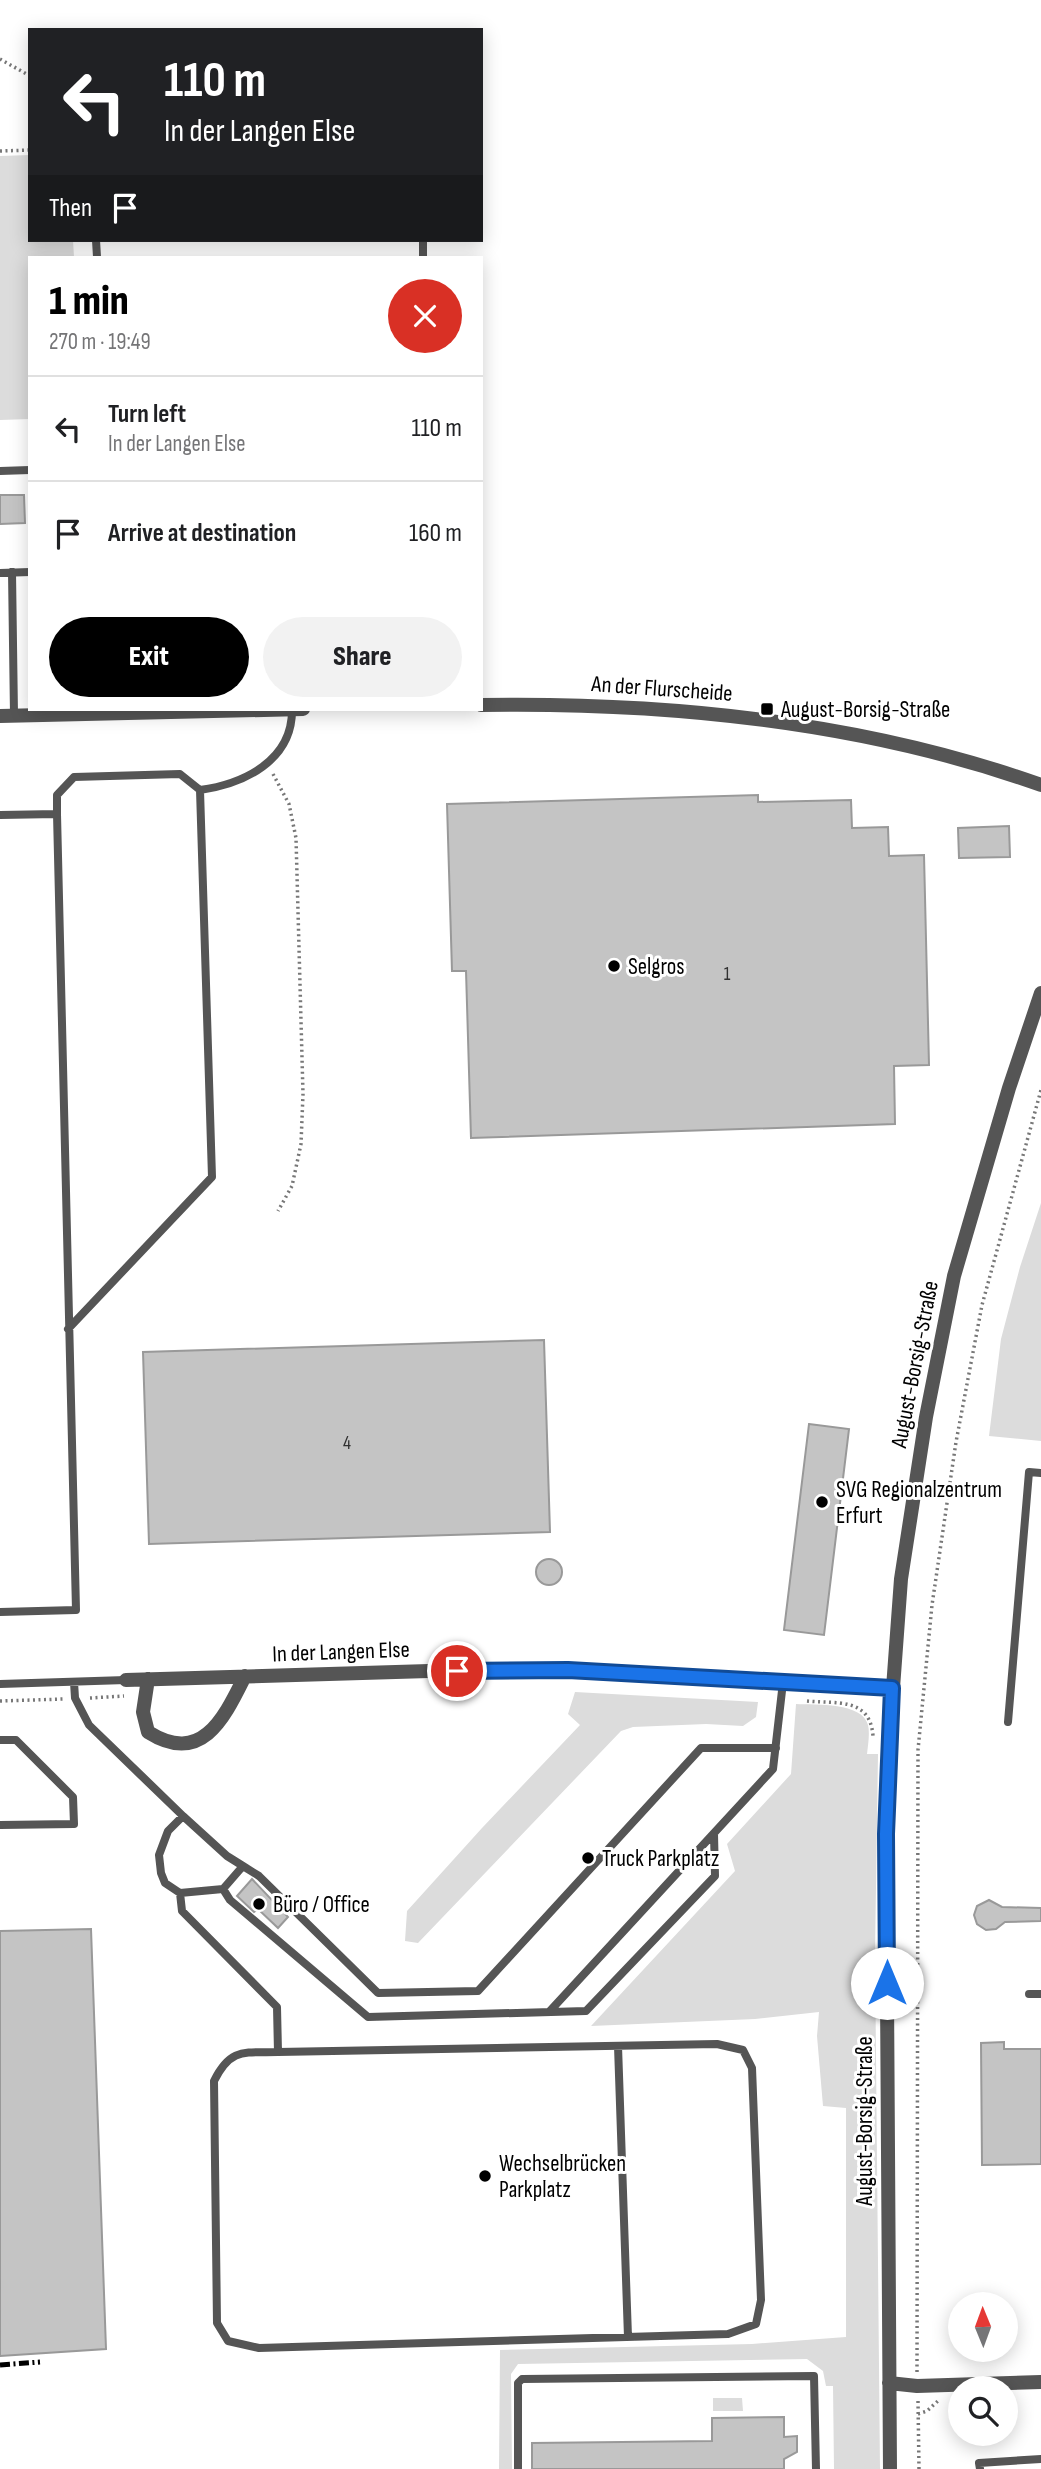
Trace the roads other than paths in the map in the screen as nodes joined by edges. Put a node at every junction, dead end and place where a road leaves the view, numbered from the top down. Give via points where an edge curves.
1 (28, 470) edge
2 (0, 471) edge
3 (12, 572) junction
4 (28, 572) edge
5 (0, 573) edge
6 (483, 705) edge
7 (192, 711) edge
8 (292, 711) edge
9 (7, 715) edge
10 (1041, 785) edge
11 (200, 790) junction
12 (57, 814) junction
13 (0, 815) edge
14 (1041, 993) edge
15 (68, 1329) junction
16 (1041, 1473) edge
17 (0, 1612) edge
18 (245, 1676) junction
19 (148, 1679) junction
20 (126, 1680) joint
21 (74, 1682) junction
22 (783, 1682) junction
23 (0, 1684) edge
24 (892, 1688) junction
25 (1008, 1722) dead end
26 (0, 1740) edge
27 (776, 1748) junction
28 (183, 1816) junction
29 (0, 1825) edge
30 (714, 1834) junction
31 (243, 1866) junction
32 (223, 1889) junction
33 (180, 1893) junction
34 (1029, 1994) dead end
35 (1041, 1994) edge
36 (550, 2012) junction
37 (618, 2046) junction
38 (278, 2052) junction
39 (628, 2337) junction
40 (1041, 2382) edge
41 (889, 2383) junction
42 (1041, 2459) edge
43 (518, 2469) edge
44 (816, 2469) edge
45 (890, 2469) edge
46 (980, 2469) edge

1 - 2 lane
3 - 4 lane
3 - 5 lane
3 - 9 lane
6 - 10 street, An der Flurscheide via 683,710 766,720 911,747
7 - 9 street
8 - 11 lane via 286,736 267,766 226,787
11 - 12 lane via 180,774 74,777 57,795
11 - 15 lane via 212,1177
12 - 13 lane
12 - 15 lane
14 - 24 street, August-Borsig-Straße via 954,1276 901,1579
15 - 17 lane via 76,1610
16 - 25 lane via 1029,1472
18 - 19 street, In der Langen Else
18 - 19 street via 224,1718 198,1741 181,1744 164,1742 148,1732 142,1712
18 - 22 street, In der Langen Else via 568,1670
19 - 20 street, In der Langen Else
20 - 21 lane
21 - 23 lane
21 - 28 lane via 75,1698 89,1725
22 - 24 street, In der Langen Else
22 - 27 lane
24 - 41 street, August-Borsig-Straße via 886,1834
26 - 29 lane via 16,1740 73,1797 74,1824
27 - 30 lane via 773,1769
27 - 31 lane via 701,1748 478,1990 378,1993 259,1876
28 - 31 lane
28 - 33 lane via 168,1831 159,1855 164,1883
30 - 36 lane
30 - 36 lane via 715,1876 586,2011
31 - 32 lane
32 - 33 lane
32 - 36 lane via 230,1900 368,2017
33 - 38 lane via 182,1911 277,2007
34 - 35 lane
37 - 38 lane
37 - 39 lane
37 - 39 lane via 717,2044 743,2050 751,2068 761,2300 756,2324 728,2334
38 - 39 lane via 241,2053 223,2063 214,2081 217,2323 228,2341 259,2348
40 - 41 street
41 - 45 street, August-Borsig-Straße
42 - 46 lane via 979,2463
43 - 44 lane via 517,2383 522,2379 814,2376

